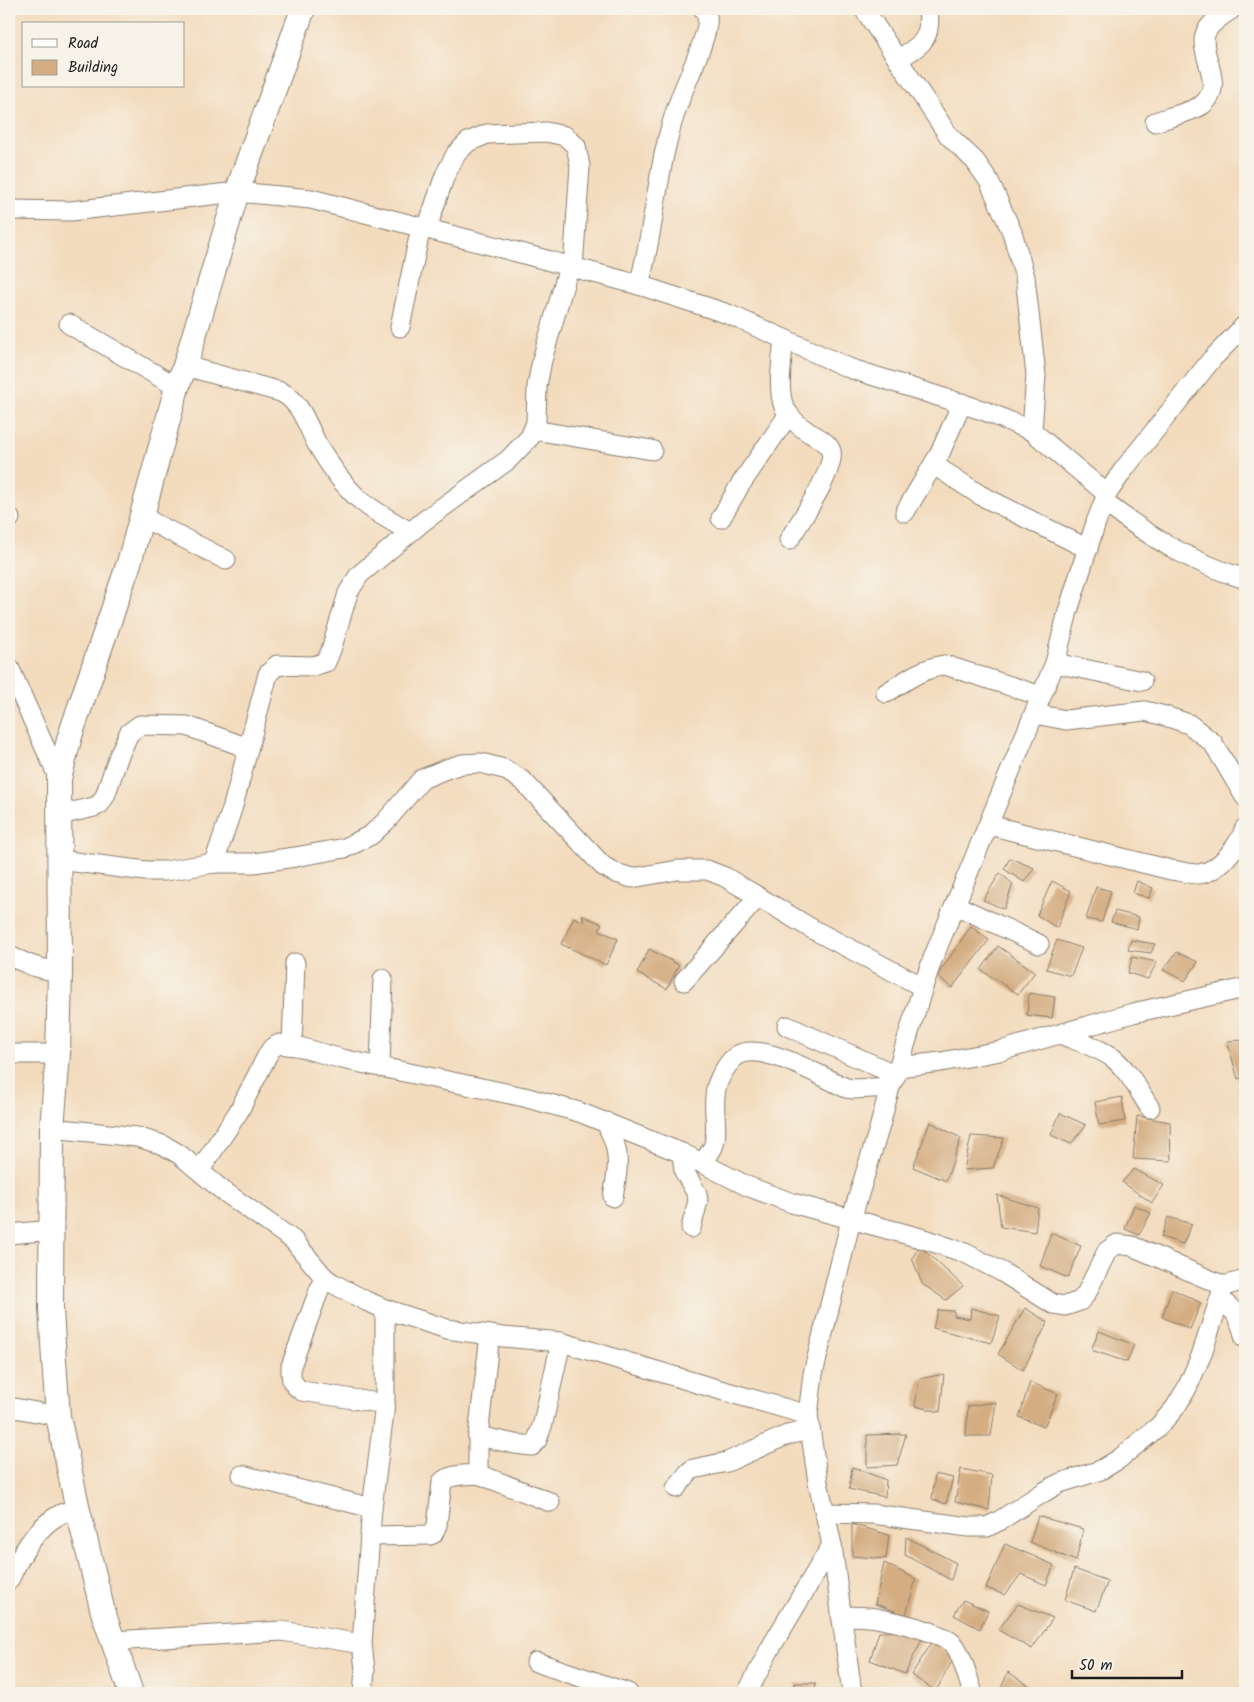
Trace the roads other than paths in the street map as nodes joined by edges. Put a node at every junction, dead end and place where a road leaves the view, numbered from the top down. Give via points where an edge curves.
1 (303, 9) edge
2 (864, 9) edge
3 (928, 9) edge
4 (1232, 9) edge
5 (706, 11) edge
6 (898, 59) junction
7 (1155, 122) dead end
8 (236, 192) junction
9 (9, 210) edge
10 (424, 228) junction
11 (571, 267) junction
12 (639, 285) junction
13 (69, 324) dead end
14 (1245, 325) edge
15 (400, 327) dead end
16 (784, 339) junction
17 (181, 376) junction
18 (962, 404) junction
19 (789, 414) junction
20 (534, 430) junction
21 (1032, 430) junction
22 (652, 450) dead end
23 (934, 465) junction
24 (1106, 499) junction
25 (905, 512) dead end
26 (142, 517) junction
27 (721, 518) dead end
28 (410, 532) junction
29 (789, 540) dead end
30 (1088, 549) junction
31 (226, 560) dead end
32 (1245, 579) edge
33 (1055, 663) junction
34 (9, 667) edge
35 (1142, 681) dead end
36 (886, 693) dead end
37 (1038, 705) junction
38 (248, 748) junction
39 (59, 778) junction
40 (1245, 796) edge
41 (60, 815) junction
42 (989, 825) junction
43 (1245, 828) edge
44 (59, 860) junction
45 (214, 863) junction
46 (757, 898) junction
47 (955, 904) junction
48 (1039, 944) dead end
49 (9, 956) edge
50 (296, 963) dead end
51 (60, 972) junction
52 (383, 979) dead end
53 (684, 981) dead end
54 (923, 987) junction
55 (1245, 988) edge
56 (787, 1026) dead end
57 (1060, 1034) junction
58 (292, 1045) junction
59 (9, 1054) edge
60 (58, 1054) junction
61 (380, 1066) junction
62 (895, 1076) junction
63 (1150, 1108) dead end
64 (606, 1122) junction
65 (52, 1128) junction
66 (682, 1153) junction
67 (703, 1164) junction
68 (200, 1170) junction
69 (614, 1197) dead end
70 (851, 1220) junction
71 (691, 1228) dead end
72 (52, 1230) junction
73 (9, 1234) edge
74 (324, 1276) junction
75 (1245, 1280) edge
76 (1222, 1293) junction
77 (385, 1309) junction
78 (490, 1335) junction
79 (1245, 1338) edge
80 (562, 1342) junction
81 (385, 1404) junction
82 (9, 1407) edge
83 (58, 1416) junction
84 (809, 1422) junction
85 (478, 1436) junction
86 (242, 1474) dead end
87 (478, 1474) junction
88 (676, 1488) dead end
89 (550, 1502) dead end
90 (372, 1508) junction
91 (78, 1510) junction
92 (825, 1513) junction
93 (371, 1536) junction
94 (832, 1545) junction
95 (9, 1580) edge
96 (841, 1616) junction
97 (112, 1641) junction
98 (362, 1644) junction
99 (536, 1662) dead end
100 (131, 1693) edge
101 (363, 1693) edge
102 (628, 1693) edge
103 (747, 1693) edge
104 (852, 1693) edge
105 (973, 1693) edge

1 - 8 main road
2 - 6 street
3 - 6 street via 928,31 924,42
4 - 7 street via 1205,33 1212,75 1208,98 1201,106
5 - 12 street via 696,60 662,158
6 - 21 street via 949,136 989,180 1012,232 1025,278 1036,375
8 - 9 street via 71,210
8 - 10 street via 311,199
8 - 17 main road
10 - 11 street
10 - 11 street via 445,175 456,154 468,142 487,134 546,132 565,136 576,146 580,166
10 - 15 street
11 - 12 street
11 - 20 street via 542,360
12 - 16 street via 728,314
13 - 17 street
14 - 24 street via 1212,359 1124,469
16 - 18 street via 849,368
16 - 19 street via 781,388 784,407
17 - 26 main road
17 - 28 street via 289,396 298,405 331,467 348,489 368,506
18 - 21 street
18 - 23 street
19 - 27 street via 740,484
19 - 29 street via 802,428 824,442 831,450 831,460 825,479
20 - 22 street
20 - 28 street via 508,460
21 - 24 street
23 - 25 street
23 - 30 street via 980,495
24 - 30 street
24 - 32 street via 1142,531 1169,547
26 - 31 street
26 - 39 main road
28 - 38 street via 359,575 348,593 326,662 313,666 277,665 268,674
30 - 33 street
33 - 35 street
33 - 37 street
34 - 39 street
36 - 37 street via 919,672 945,665
37 - 40 street via 1066,720 1145,711 1189,724 1213,743
37 - 42 street
38 - 41 street via 187,726 140,725 129,733 100,804
38 - 45 street
39 - 41 main road
41 - 44 main road
42 - 43 street via 1199,874 1229,855 1242,838
42 - 47 street
44 - 45 street via 165,872
44 - 51 main road
45 - 46 street via 254,862 344,848 372,836 422,779 462,764 481,763 504,769 523,781 603,866 616,873 632,878 678,870 708,870
46 - 53 street
46 - 54 street
47 - 48 street
47 - 54 street
49 - 51 street
50 - 58 street
51 - 60 main road
52 - 61 street
54 - 62 street
55 - 57 street via 1133,1013
56 - 62 street
57 - 62 street
57 - 63 street via 1112,1057 1124,1068
58 - 61 street
58 - 68 street via 279,1044 272,1048 239,1111
59 - 60 street
60 - 65 main road
61 - 64 street via 524,1097
62 - 67 street via 854,1089 846,1088 784,1059 763,1053 739,1054 727,1064 718,1080 714,1097 714,1146
62 - 70 street
64 - 66 street
64 - 69 street via 617,1152
65 - 68 street via 137,1137 163,1145
65 - 72 main road
66 - 67 street
66 - 71 street via 684,1171 698,1201
67 - 70 street via 747,1186
68 - 74 street via 222,1190 293,1240
70 - 76 street via 924,1238 965,1253 1053,1304 1065,1306 1080,1301 1107,1251 1120,1243 1132,1246
70 - 84 street via 813,1374
72 - 73 street
72 - 83 main road via 52,1308
74 - 77 street
74 - 81 street via 291,1366 291,1378 302,1390
75 - 76 street
76 - 79 street via 1238,1316
76 - 92 street via 1187,1388 1175,1408 1159,1426 1101,1470 1060,1483 987,1527 873,1514
77 - 78 street via 447,1329
77 - 81 street
78 - 80 street
78 - 85 street
80 - 84 street via 703,1385
80 - 85 street via 535,1444 515,1444
81 - 90 street
82 - 83 street
83 - 91 main road
84 - 88 street via 727,1462 693,1469
84 - 92 street
85 - 87 street
86 - 90 street
87 - 89 street
87 - 93 street via 444,1479 433,1534
90 - 93 street
91 - 95 street via 61,1514 47,1523 32,1540
91 - 97 main road
92 - 94 street
93 - 98 street
94 - 96 street
94 - 103 street
96 - 104 street
96 - 105 street via 892,1622 949,1641 958,1652
97 - 98 street via 282,1631
97 - 100 main road
98 - 101 street
99 - 102 street

